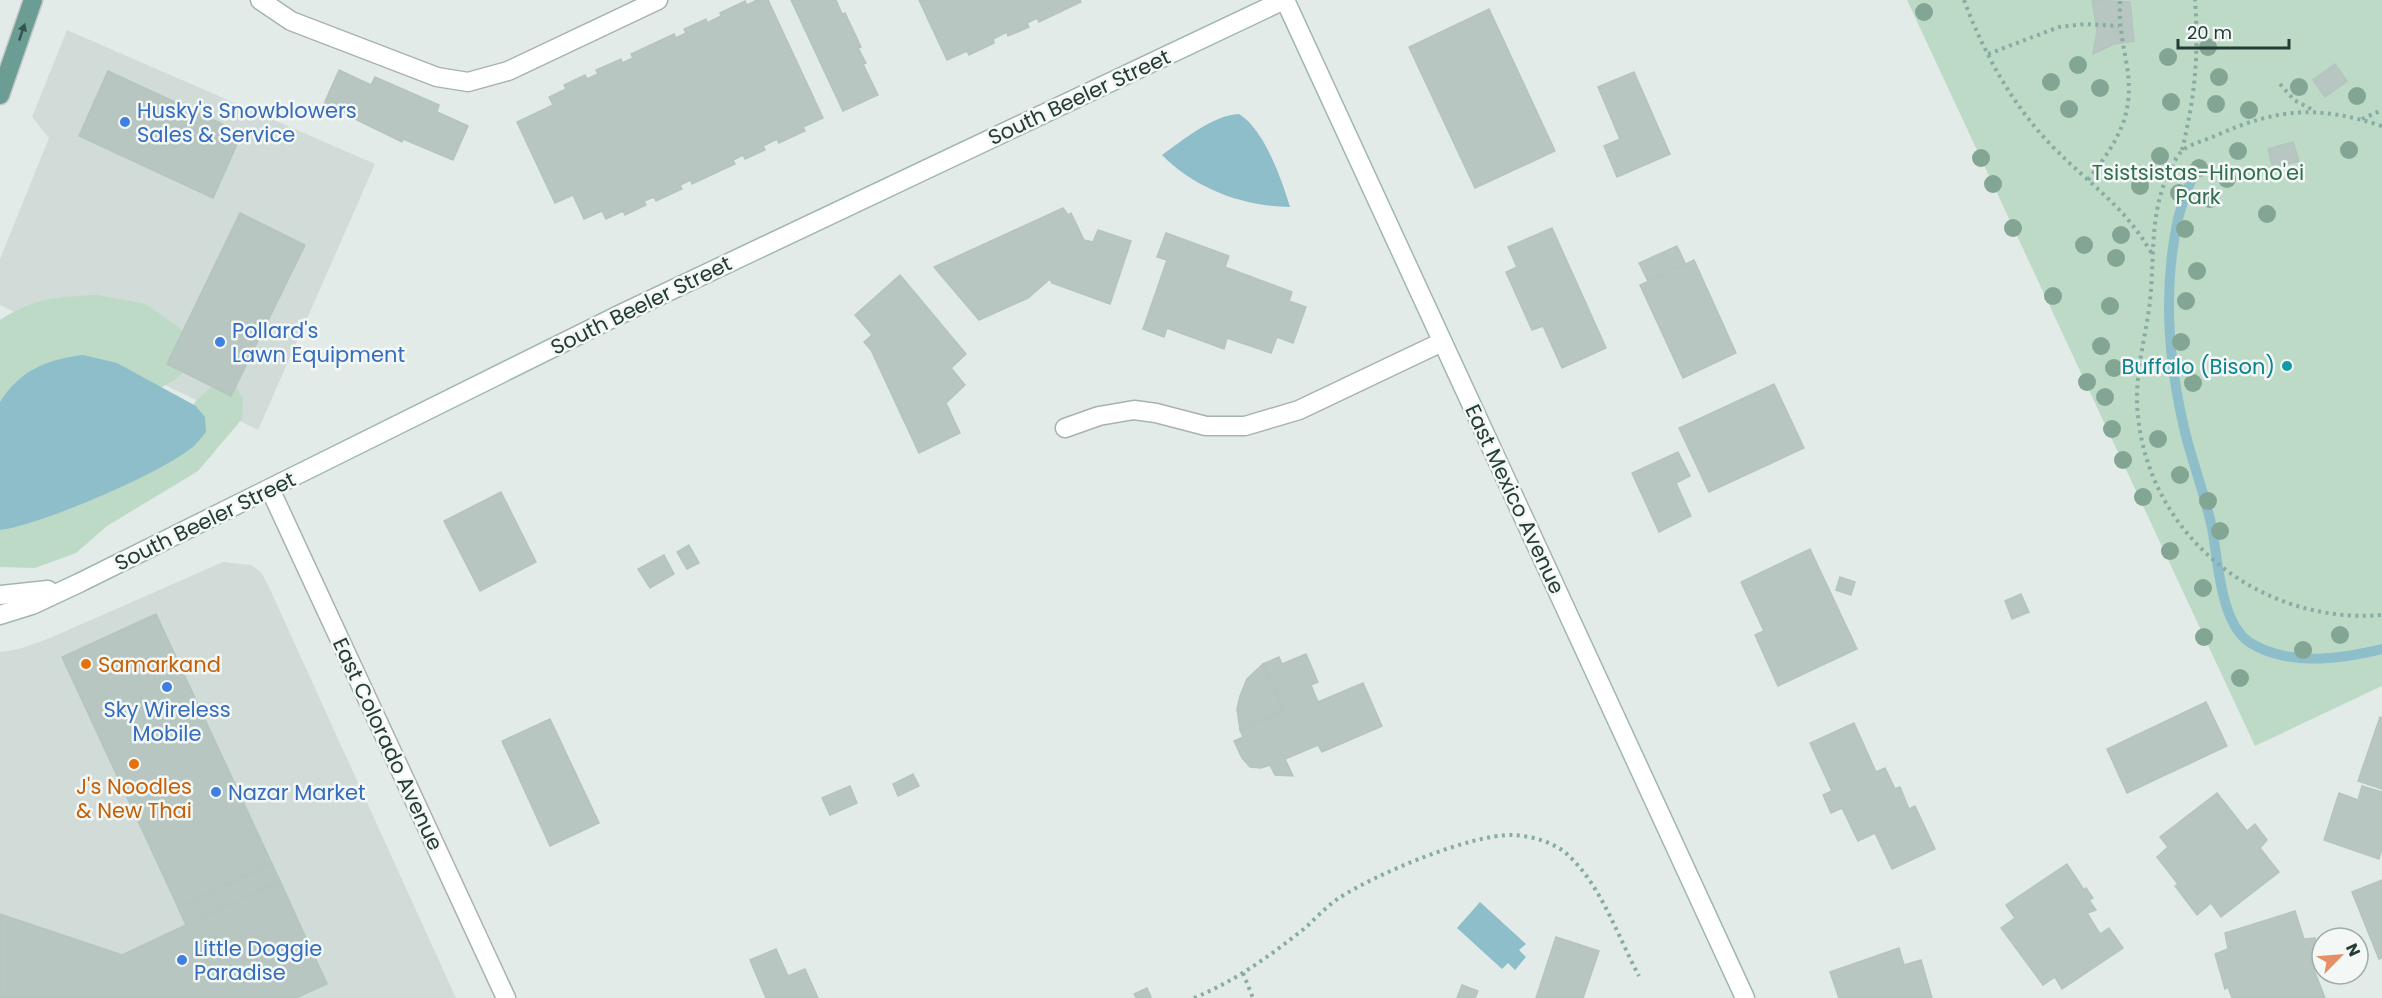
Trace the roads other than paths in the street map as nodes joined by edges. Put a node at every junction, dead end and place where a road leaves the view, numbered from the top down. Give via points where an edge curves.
1 (33, 0) edge
2 (260, 0) edge
3 (658, 0) edge
4 (1284, 0) edge
5 (6, 63) edge
6 (0, 95) edge
7 (1442, 342) junction
8 (1065, 429) dead end
9 (270, 489) junction
10 (79, 583) junction
11 (0, 595) edge
12 (0, 615) edge
13 (506, 998) edge
14 (1745, 998) edge

5 -> 1 main road
2 - 3 street via 291,21 436,77 468,82 508,71
4 - 7 street, East Mexico Avenue
4 - 9 street, South Beeler Street via 623,313
5 - 6 main road
7 - 8 street via 1299,410 1254,424 1217,427 1134,410 1099,416
7 - 14 street, East Mexico Avenue
9 - 10 street, South Beeler Street
9 - 13 street, East Colorado Avenue
10 - 11 street
10 - 12 street, South Beeler Street

